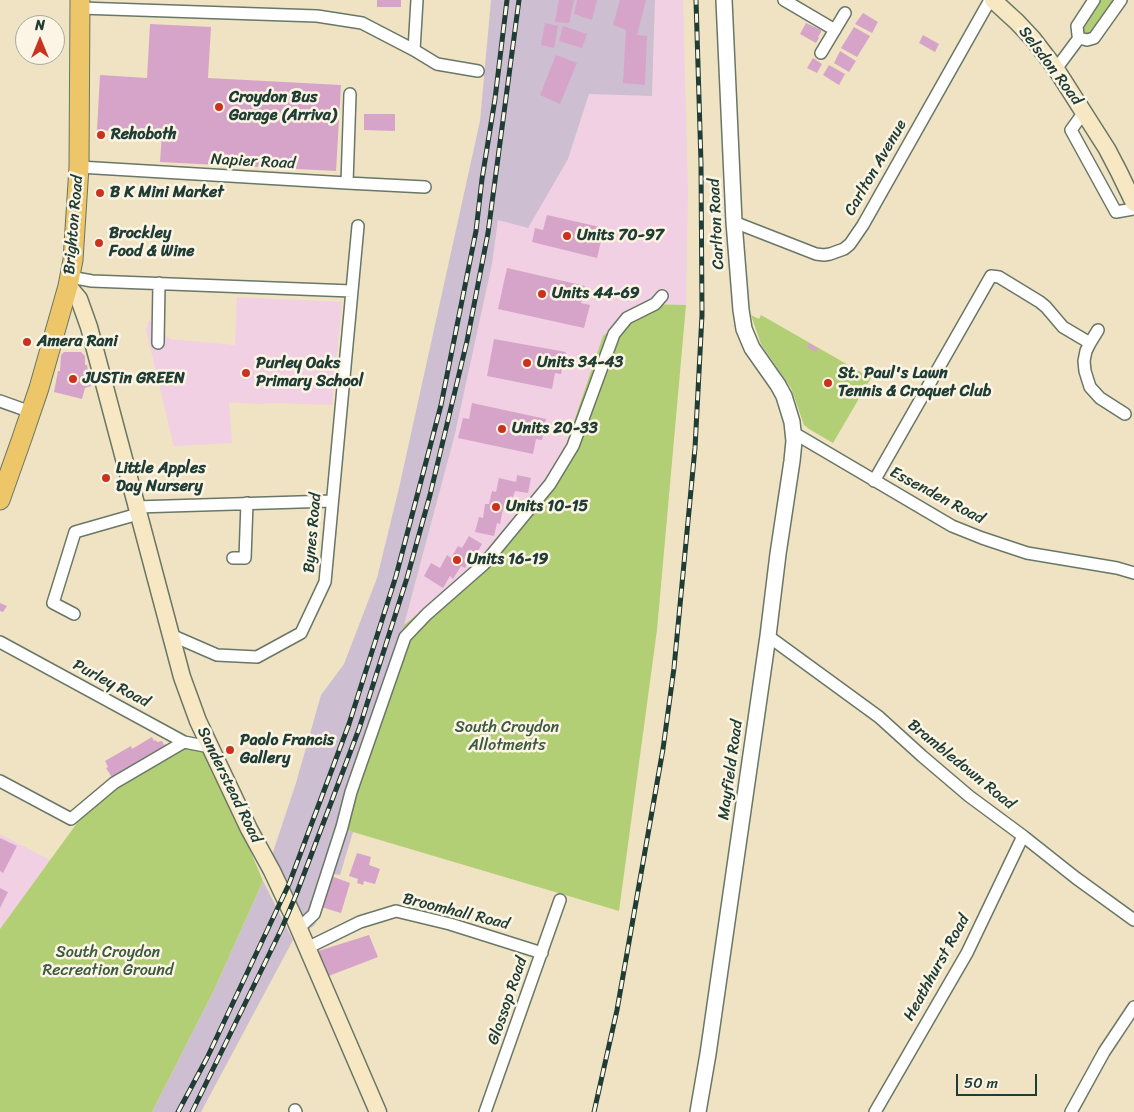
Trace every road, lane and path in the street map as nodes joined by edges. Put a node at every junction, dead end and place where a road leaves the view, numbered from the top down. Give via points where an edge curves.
1 (417, 0) edge
2 (724, 0) edge
3 (784, 0) edge
4 (992, 0) edge
5 (1094, 0) edge
6 (1119, 1) edge
7 (80, 4) edge
8 (845, 13) dead end
9 (835, 30) junction
10 (1080, 38) junction
11 (414, 50) junction
12 (821, 53) dead end
13 (1056, 69) junction
14 (478, 70) dead end
15 (350, 94) dead end
16 (1084, 112) junction
17 (79, 168) junction
18 (347, 184) junction
19 (425, 186) dead end
20 (1134, 203) edge
21 (1134, 209) edge
22 (734, 222) junction
23 (358, 226) dead end
24 (69, 281) junction
25 (159, 283) junction
26 (352, 291) junction
27 (662, 296) dead end
28 (60, 312) junction
29 (89, 327) junction
30 (1098, 330) dead end
31 (158, 343) dead end
32 (1090, 343) junction
33 (1112, 392) dead end
34 (0, 401) edge
35 (1105, 402) junction
36 (31, 412) junction
37 (1125, 414) dead end
38 (794, 433) junction
39 (874, 481) junction
40 (0, 499) edge
41 (332, 501) junction
42 (247, 503) junction
43 (137, 510) junction
44 (233, 558) dead end
45 (1134, 573) edge
46 (74, 614) dead end
47 (171, 635) junction
48 (768, 636) junction
49 (0, 642) edge
50 (184, 742) junction
51 (210, 747) junction
52 (0, 781) edge
53 (1023, 836) junction
54 (560, 900) dead end
55 (1134, 920) edge
56 (299, 928) junction
57 (307, 948) junction
58 (542, 953) junction
59 (1134, 1007) edge
60 (378, 1112) edge
61 (485, 1112) edge
62 (698, 1112) edge
63 (874, 1112) edge
64 (1072, 1112) edge

1 - 11 street
2 - 22 street, Carlton Road
3 - 9 street
4 - 13 main road, Selsdon Road via 1033,38
4 - 22 street, Carlton Avenue via 850,244 830,254 816,254
5 - 10 street via 1077,26
6 - 10 street via 1094,38
7 - 11 street via 317,16 362,23
7 - 17 main road, Brighton Road
8 - 9 street
9 - 12 street
10 - 13 street
11 - 14 street via 437,64
13 - 16 main road, Selsdon Road
15 - 18 street
16 - 20 main road, Selsdon Road via 1115,163
16 - 21 street, Selsdon Road via 1071,130 1116,212
17 - 18 street, Napier Road
17 - 24 main road, Brighton Road via 75,245
18 - 19 street, Napier Road
22 - 38 street, Carlton Road via 744,329 752,348 784,396
23 - 26 street, Bynes Road
24 - 25 street
24 - 28 main road, Brighton Road
24 - 29 main road, Sanderstead Road
25 - 26 street
25 - 31 street
26 - 41 street, Bynes Road
27 - 56 street via 655,304 627,318 614,334 573,446 550,484 484,564 405,637 351,792 314,914
28 - 29 main road via 82,320
28 - 36 main road, Brighton Road
29 - 43 main road, Sanderstead Road
30 - 32 street
32 - 35 street via 1084,361 1086,377 1092,391
32 - 39 street via 1063,327 1040,302 992,276
33 - 35 street
34 - 36 street
35 - 37 street
36 - 40 main road, Brighton Road
38 - 39 street, Essenden Road
38 - 48 street, Mayfield Road
39 - 45 street, Essenden Road via 952,526 982,538 1027,553
41 - 42 street
41 - 47 street, Bynes Road via 324,582 301,633 257,657 217,654
42 - 43 street
42 - 44 street via 245,558
43 - 46 street via 75,532 53,603
43 - 47 main road, Sanderstead Road
47 - 51 main road, Sanderstead Road via 182,677
48 - 53 street, Brambledown Road via 879,717 969,796
48 - 62 street, Mayfield Road
49 - 50 street, Purley Road
50 - 51 street, Purley Road
50 - 52 street via 114,783 71,819
51 - 56 main road, Sanderstead Road
53 - 55 street, Brambledown Road
53 - 63 street, Heathhurst Road via 967,953
54 - 58 street, Glossop Road
56 - 57 main road, Sanderstead Road
57 - 58 street, Broomhall Road via 360,922 396,912 450,924
57 - 60 main road, Sanderstead Road
58 - 61 street, Glossop Road
59 - 64 street via 1104,1052

